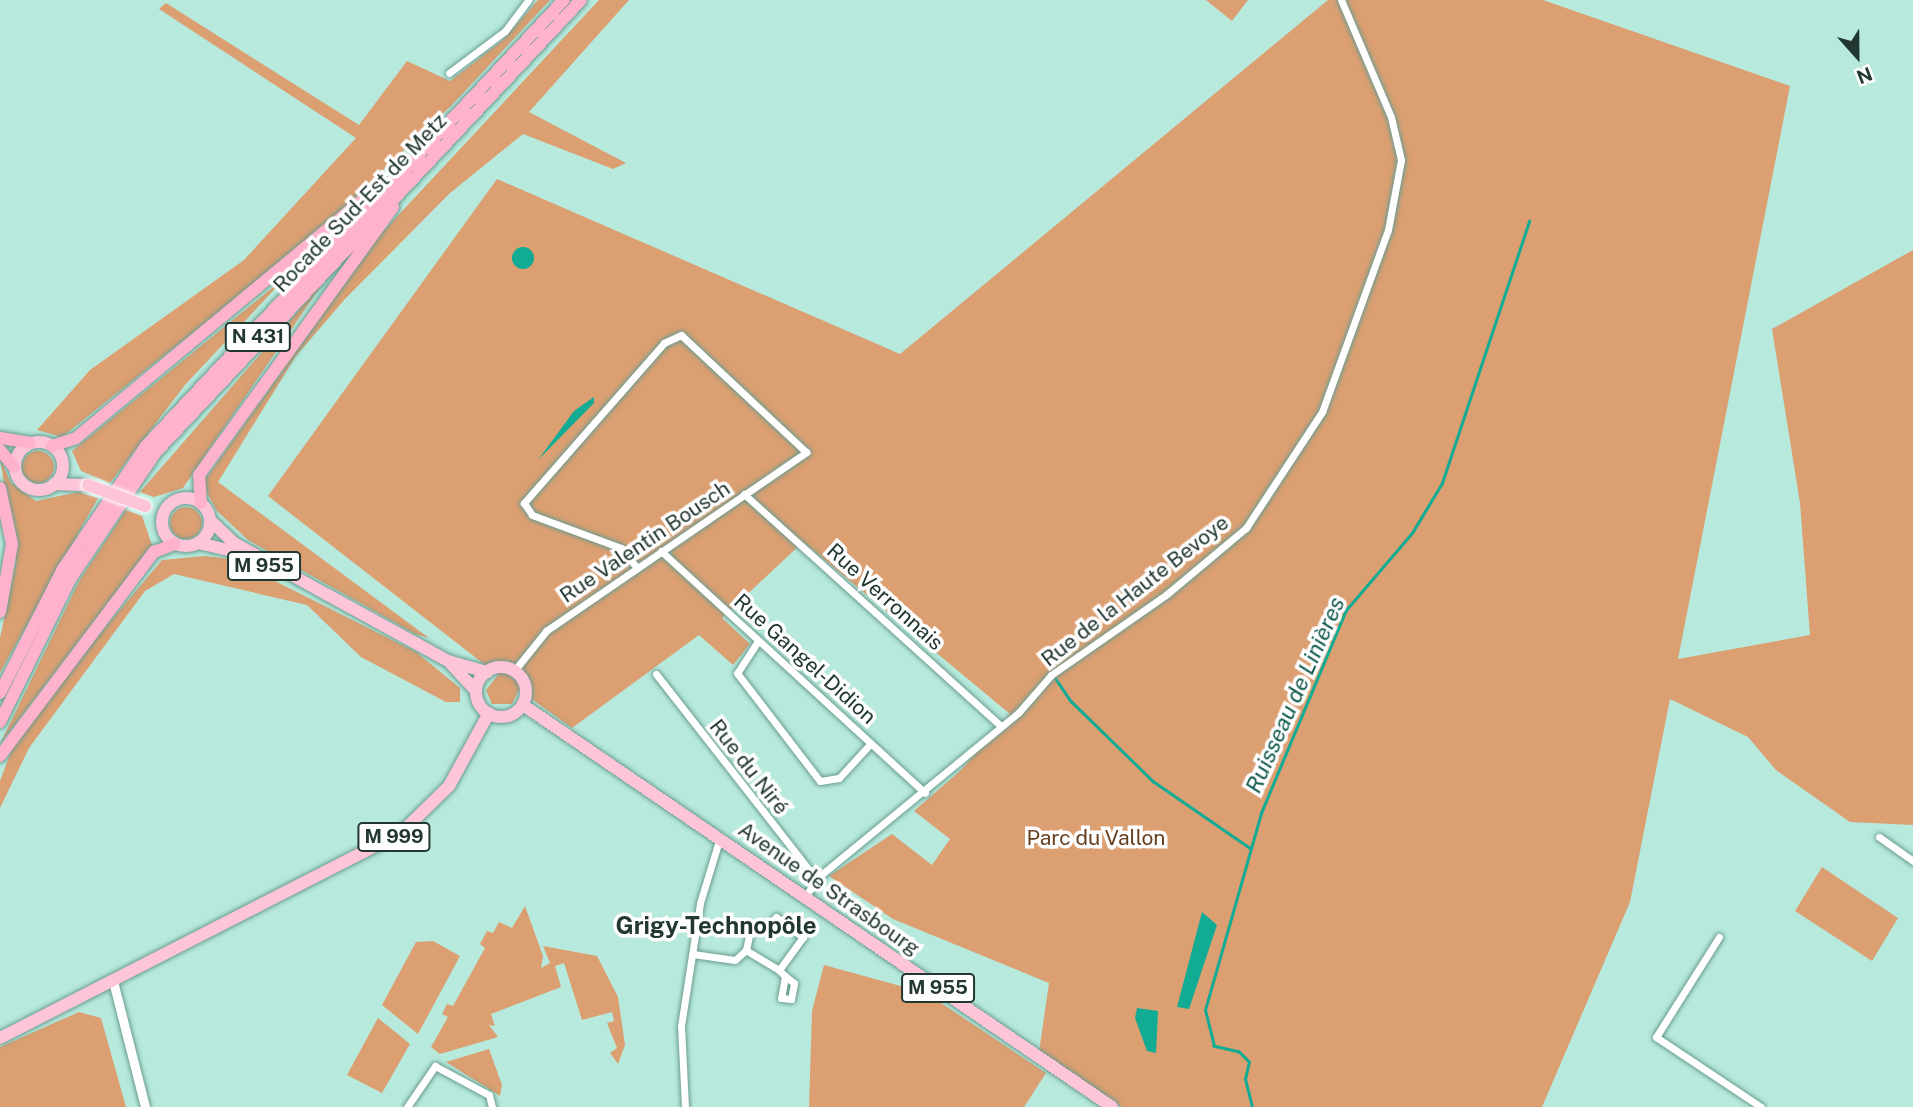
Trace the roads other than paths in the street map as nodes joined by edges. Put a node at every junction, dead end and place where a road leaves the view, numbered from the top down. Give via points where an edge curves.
1 (528, 0) edge
2 (565, 0) edge
3 (581, 0) edge
4 (1342, 0) edge
5 (449, 74) dead end
6 (446, 133) junction
7 (0, 438) edge
8 (30, 443) junction
9 (52, 446) junction
10 (0, 450) edge
11 (63, 464) junction
12 (14, 467) junction
13 (54, 484) junction
14 (88, 485) junction
15 (0, 488) edge
16 (744, 494) junction
17 (172, 502) junction
18 (201, 503) junction
19 (145, 506) junction
20 (210, 520) junction
21 (162, 525) junction
22 (198, 543) junction
23 (175, 544) junction
24 (661, 551) junction
25 (637, 568) junction
26 (328, 596) junction
27 (0, 612) edge
28 (758, 641) junction
29 (448, 661) junction
30 (514, 671) junction
31 (487, 672) junction
32 (656, 674) dead end
33 (477, 691) junction
34 (0, 693) edge
35 (523, 705) junction
36 (489, 713) junction
37 (0, 722) edge
38 (1001, 726) junction
39 (871, 743) junction
40 (0, 756) edge
41 (925, 793) junction
42 (720, 837) junction
43 (1879, 837) dead end
44 (1913, 861) edge
45 (817, 879) junction
46 (805, 896) junction
47 (1718, 937) dead end
48 (746, 950) junction
49 (693, 954) junction
50 (113, 981) junction
51 (0, 1038) edge
52 (145, 1107) edge
53 (407, 1107) edge
54 (492, 1107) edge
55 (685, 1107) edge
56 (1112, 1107) edge
57 (1761, 1107) edge

1 - 5 street via 505,31
2 - 6 highway, Rocade Sud-Est de Metz / N 431
3 - 6 highway, Rocade Sud-Est de Metz / N 431
4 - 38 street, Rue de la Haute Bevoye via 1391,117 1401,160 1391,220 1331,394 1246,528 1167,594 1051,675
6 - 9 highway via 286,270 76,438
6 - 18 highway via 345,266 212,455 197,482
6 - 34 highway, Rocade Sud-Est de Metz / N 431 via 146,446 63,569
6 - 37 highway, Rocade Sud-Est de Metz / N 431 via 156,452 71,578
7 - 8 highway
8 - 9 main road
8 - 12 main road
9 - 11 main road
10 - 12 highway
11 - 13 main road
11 - 14 main road
12 - 13 main road via 32,489
13 - 14 main road
14 - 19 main road, bridge
15 - 27 highway via 12,544
16 - 24 street, Rue Valentin Bousch
16 - 25 street, Rue Valentin Bousch via 806,452 689,340 672,336 524,503 533,515 621,548
16 - 38 street, Rue Verronnais
17 - 18 main road via 187,498
17 - 19 main road
17 - 21 main road
18 - 20 main road
19 - 21 main road
20 - 22 main road
20 - 26 main road, M 955 via 234,543
21 - 23 main road
22 - 23 main road
22 - 26 main road, M 955 via 221,545
23 - 40 highway via 154,552
24 - 25 street, Rue Valentin Bousch
24 - 28 street, Rue Gangel-Didion
25 - 30 street, Rue Valentin Bousch via 545,631
26 - 29 main road, M 955
28 - 39 street, Rue Gangel-Didion
28 - 39 street via 737,673 820,782 839,778
29 - 31 main road, M 955
29 - 33 main road, M 955
30 - 31 main road
30 - 35 main road via 524,684
31 - 33 main road
32 - 45 street, Rue du Niré
33 - 36 main road
35 - 36 main road via 507,716
35 - 42 main road, Avenue de Strasbourg / M 955
36 - 50 main road, M 999 via 449,786 422,817 296,888
38 - 41 street, Rue de la Haute Bevoye
39 - 41 street, Rue Gangel-Didion
41 - 45 street, Rue de la Haute Bevoye
42 - 46 main road, Avenue de Strasbourg / M 955
42 - 49 street
43 - 44 street
45 - 46 street, Rue de la Haute Bevoye
46 - 56 main road, Avenue de Strasbourg / M 955
47 - 57 street via 1656,1037
48 - 48 street via 782,973 803,937 776,917 767,928 751,927
48 - 49 street via 735,960
49 - 55 street via 679,1052
50 - 51 main road, M 999
50 - 52 street
53 - 54 street via 435,1066 489,1095

